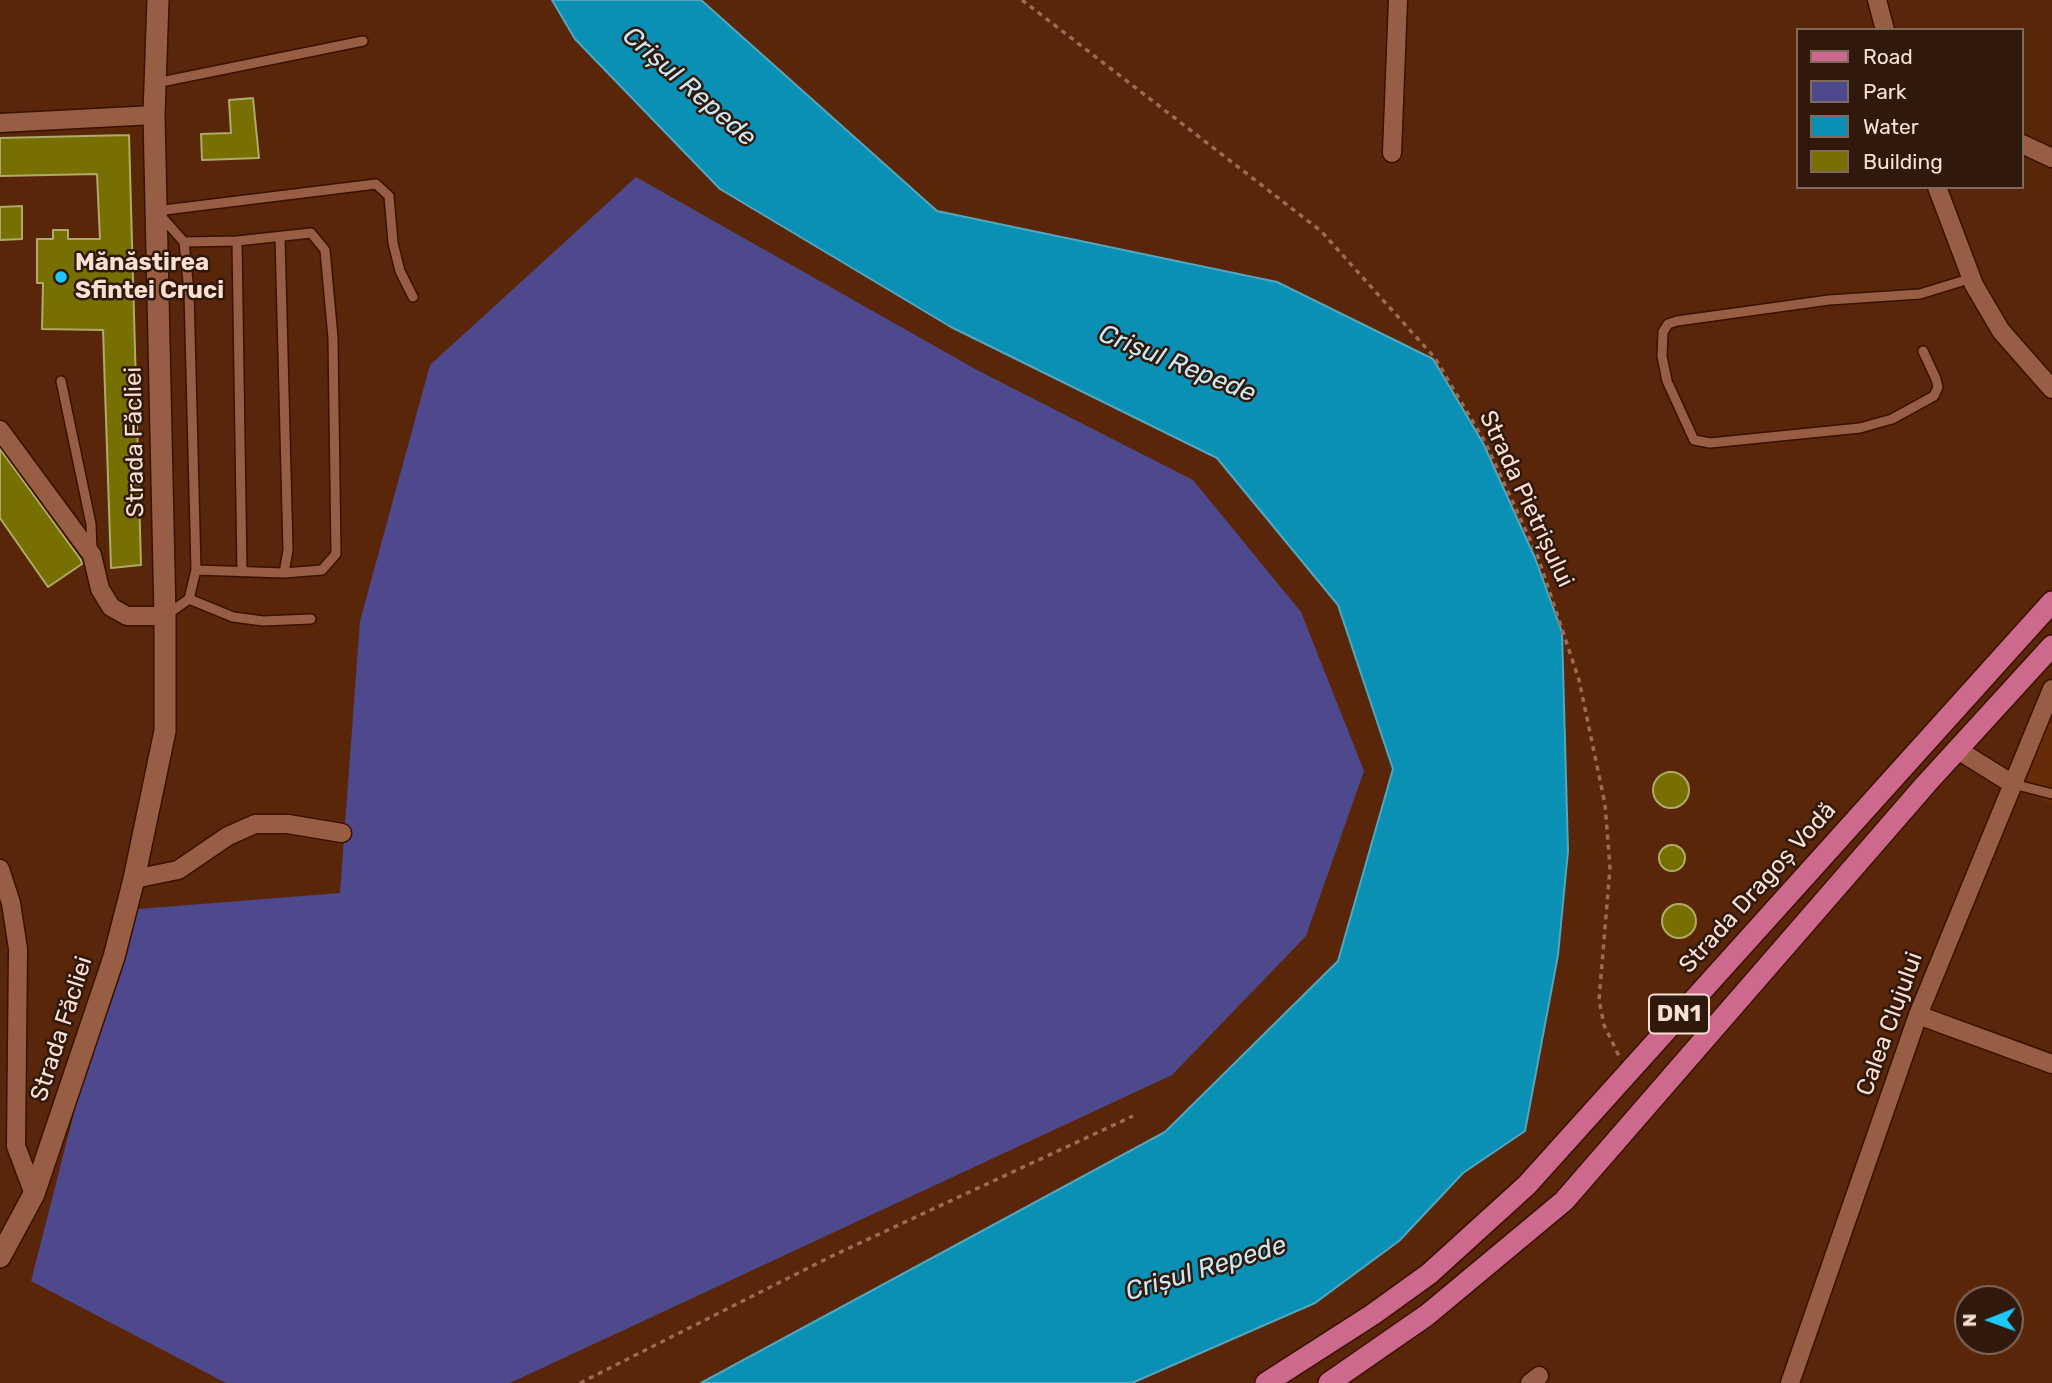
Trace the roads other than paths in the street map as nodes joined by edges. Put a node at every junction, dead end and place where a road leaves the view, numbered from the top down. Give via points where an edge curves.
1 (158, 0) edge
2 (1398, 0) edge
3 (1877, 0) edge
4 (1884, 28) edge
5 (363, 41) dead end
6 (155, 83) junction
7 (153, 115) junction
8 (0, 123) edge
9 (2024, 145) edge
10 (1392, 153) dead end
11 (2052, 158) edge
12 (1938, 189) edge
13 (156, 211) junction
14 (279, 237) junction
15 (237, 241) junction
16 (184, 242) junction
17 (1972, 278) junction
18 (413, 297) dead end
19 (1923, 351) dead end
20 (61, 381) dead end
21 (2052, 389) edge
22 (0, 430) edge
23 (92, 555) junction
24 (196, 570) junction
25 (242, 572) junction
26 (284, 573) junction
27 (188, 599) junction
28 (2052, 602) edge
29 (165, 616) junction
30 (311, 620) dead end
31 (2032, 621) junction
32 (2052, 646) edge
33 (2051, 694) edge
34 (1958, 750) junction
35 (1910, 760) junction
36 (1926, 783) junction
37 (2011, 783) junction
38 (2052, 794) edge
39 (342, 833) dead end
40 (0, 869) edge
41 (134, 879) junction
42 (1918, 1014) junction
43 (2052, 1064) edge
44 (34, 1194) junction
45 (0, 1257) edge
46 (1266, 1383) edge
47 (1329, 1383) edge
48 (1790, 1383) edge

1 - 6 street, Strada Făcliei
2 - 10 street
3 - 4 street
5 - 6 lane
6 - 7 street, Strada Făcliei
7 - 8 street
7 - 13 street, Strada Făcliei
9 - 11 street
12 - 17 street
13 - 16 lane
13 - 18 lane via 376,184 389,196 393,243
13 - 29 street, Strada Făcliei
14 - 15 lane
14 - 26 lane via 288,523
14 - 26 lane via 311,233 325,250 333,338 336,500 336,554 323,570
15 - 16 lane
15 - 25 lane
16 - 24 lane
17 - 19 lane via 1920,294 1829,300 1677,321 1668,324 1664,332 1662,356 1667,381 1694,440 1710,443 1860,428 1892,419 1934,396 1938,387
17 - 21 street via 2001,331
20 - 23 lane via 91,524
22 - 23 street
23 - 29 street via 100,589 111,607 128,616
24 - 25 lane
24 - 27 lane
25 - 26 lane
27 - 29 lane
27 - 30 lane via 233,617
28 - 31 main road, Strada Dragoș Vodă / DN1
29 - 41 street, Strada Făcliei via 164,731
31 - 34 main road via 2025,648 1952,724 1948,735
31 - 35 main road, Strada Dragoș Vodă / DN1
32 - 34 main road, DN1
33 - 37 street, Calea Clujului
34 - 36 main road, DN1
34 - 37 street
35 - 36 main road via 1924,765
35 - 46 main road, Strada Dragoș Vodă / DN1 via 1527,1185 1429,1274
36 - 47 main road, DN1 via 1564,1201 1427,1315
37 - 38 lane
37 - 42 street, Calea Clujului
39 - 41 street via 255,824 228,836 178,870
40 - 44 street, Strada Făcliei via 18,949 16,1146
41 - 44 street, Strada Făcliei via 114,957
42 - 43 street
42 - 48 street, Calea Clujului
44 - 45 street, Strada Făcliei

